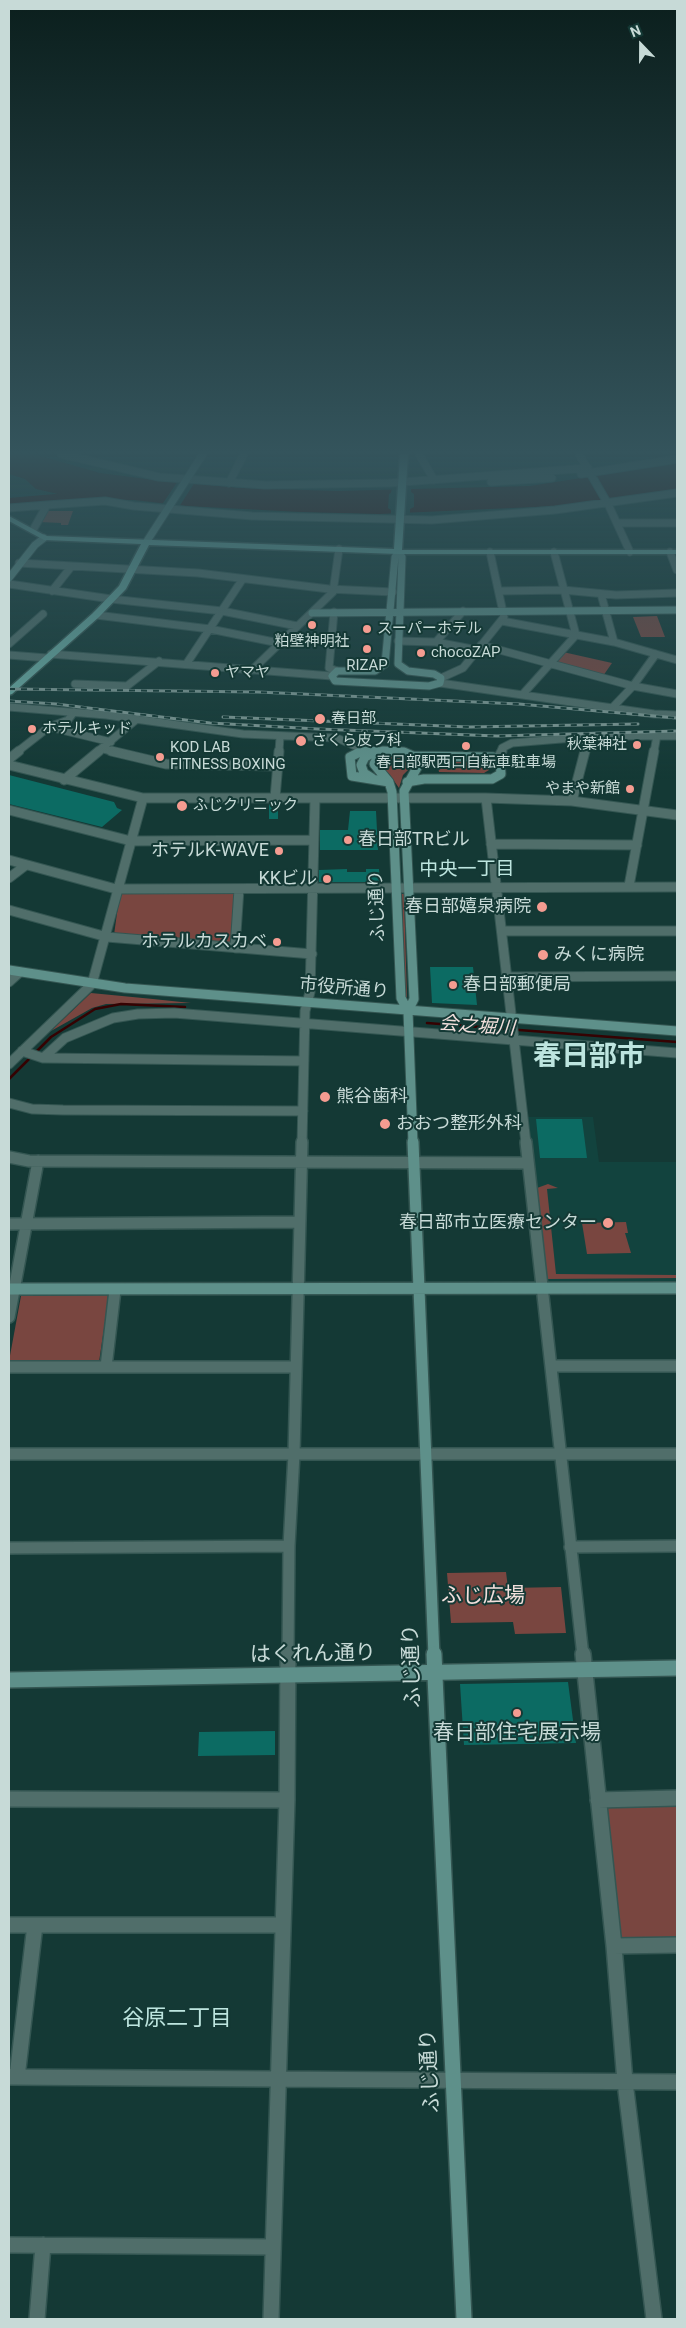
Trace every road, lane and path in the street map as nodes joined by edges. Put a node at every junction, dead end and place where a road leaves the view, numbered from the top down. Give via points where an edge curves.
1 (136, 563) edge
2 (337, 563) edge
3 (395, 563) edge
4 (401, 563) edge
5 (492, 563) edge
6 (557, 563) edge
7 (19, 564) joint
8 (71, 566) junction
9 (132, 570) junction
10 (9, 578) edge
11 (242, 580) junction
12 (9, 584) edge
13 (334, 590) junction
14 (563, 590) junction
15 (52, 591) junction
16 (499, 591) junction
17 (393, 592) junction
18 (677, 593) edge
19 (602, 594) junction
20 (111, 599) junction
21 (677, 610) edge
22 (222, 611) junction
23 (503, 611) junction
24 (570, 611) junction
25 (606, 611) junction
26 (334, 612) junction
27 (395, 612) junction
28 (463, 612) junction
29 (312, 613) junction
30 (43, 614) dead end
31 (96, 615) junction
32 (502, 621) junction
33 (297, 626) junction
34 (210, 629) junction
35 (576, 635) junction
36 (398, 641) junction
37 (436, 642) junction
38 (614, 642) junction
39 (279, 643) junction
40 (9, 644) edge
41 (479, 648) junction
42 (656, 654) junction
43 (9, 655) edge
44 (49, 656) junction
45 (677, 660) edge
46 (159, 661) junction
47 (551, 662) junction
48 (187, 663) junction
49 (252, 670) junction
50 (379, 670) junction
51 (334, 674) junction
52 (440, 681) junction
53 (75, 684) dead end
54 (384, 684) junction
55 (633, 686) junction
56 (9, 692) edge
57 (677, 694) edge
58 (522, 696) junction
59 (9, 706) edge
60 (614, 707) junction
61 (74, 712) junction
62 (677, 715) edge
63 (137, 719) junction
64 (49, 727) junction
65 (656, 735) junction
66 (280, 736) junction
67 (677, 736) edge
68 (588, 738) junction
69 (110, 742) junction
70 (102, 749) junction
71 (364, 750) junction
72 (379, 751) junction
73 (392, 752) junction
74 (413, 756) junction
75 (9, 758) edge
76 (498, 758) junction
77 (9, 765) edge
78 (277, 766) junction
79 (372, 778) junction
80 (64, 780) junction
81 (389, 782) junction
82 (408, 782) junction
83 (143, 798) junction
84 (276, 798) junction
85 (315, 798) junction
86 (392, 798) junction
87 (404, 798) junction
88 (486, 798) junction
89 (572, 801) junction
90 (9, 810) edge
91 (641, 810) junction
92 (677, 815) edge
93 (314, 840) junction
94 (131, 841) junction
95 (491, 844) junction
96 (637, 845) junction
97 (9, 860) edge
98 (26, 865) junction
99 (9, 878) edge
100 (629, 886) junction
101 (677, 887) edge
102 (397, 888) junction
103 (409, 888) junction
104 (496, 888) junction
105 (116, 889) junction
106 (239, 889) junction
107 (313, 889) junction
108 (9, 910) edge
109 (502, 931) junction
110 (677, 931) edge
111 (107, 937) junction
112 (235, 948) junction
113 (312, 954) junction
114 (9, 970) edge
115 (20, 972) junction
116 (677, 976) edge
117 (506, 977) junction
118 (9, 982) edge
119 (92, 984) junction
120 (408, 1013) junction
121 (306, 1014) junction
122 (512, 1021) junction
123 (409, 1029) junction
124 (677, 1031) edge
125 (514, 1038) junction
126 (24, 1052) junction
127 (677, 1053) edge
128 (41, 1058) junction
129 (304, 1061) junction
130 (9, 1064) edge
131 (9, 1103) edge
132 (303, 1111) junction
133 (9, 1157) edge
134 (38, 1161) junction
135 (301, 1163) junction
136 (414, 1163) junction
137 (527, 1163) junction
138 (299, 1222) junction
139 (9, 1224) edge
140 (26, 1224) junction
141 (541, 1287) junction
142 (298, 1288) junction
143 (420, 1288) junction
144 (677, 1288) edge
145 (11, 1289) edge
146 (115, 1290) junction
147 (9, 1317) edge
148 (552, 1366) junction
149 (677, 1366) edge
150 (9, 1367) edge
151 (106, 1367) junction
152 (296, 1367) junction
153 (427, 1453) junction
154 (9, 1454) edge
155 (294, 1454) junction
156 (677, 1454) edge
157 (562, 1455) junction
158 (289, 1546) junction
159 (677, 1546) edge
160 (570, 1547) junction
161 (9, 1548) edge
162 (677, 1668) edge
163 (585, 1670) junction
164 (435, 1673) junction
165 (287, 1676) junction
166 (9, 1680) edge
167 (677, 1798) edge
168 (9, 1800) edge
169 (286, 1800) junction
170 (598, 1800) junction
171 (9, 1925) edge
172 (34, 1925) junction
173 (282, 1926) junction
174 (677, 1945) edge
175 (614, 1946) junction
176 (13, 2077) edge
177 (277, 2078) junction
178 (453, 2080) junction
179 (625, 2082) junction
180 (677, 2082) edge
181 (9, 2245) edge
182 (43, 2245) junction
183 (273, 2247) junction
184 (36, 2319) edge
185 (271, 2319) edge
186 (464, 2319) edge
187 (654, 2319) edge

1 - 9 main road
2 - 13 street
3 - 17 street
4 - 27 street
5 - 16 street
6 - 14 street
7 - 8 street
7 - 10 street
8 - 9 street
8 - 15 street
9 - 11 street via 198,573
9 - 20 main road via 123,587
11 - 13 street
11 - 22 street
12 - 15 street
13 - 17 street
13 - 29 street
14 - 16 street
14 - 19 street
14 - 24 street
15 - 20 street
16 - 23 street
17 - 27 street
18 - 19 street
19 - 25 street
20 - 22 street
20 - 31 main road
21 - 25 street
22 - 33 street
22 - 34 street
23 - 24 street
23 - 28 street
23 - 32 street
24 - 25 street
24 - 35 street
25 - 38 street
26 - 27 street
26 - 29 street
26 - 51 street via 329,668
27 - 28 street
27 - 36 street
27 - 50 street via 387,660
28 - 37 street
29 - 33 street
30 - 40 street
31 - 34 street
31 - 44 main road
32 - 35 street
32 - 41 street
33 - 39 street
34 - 39 street
34 - 48 street
35 - 38 street
35 - 47 street
36 - 37 street
36 - 52 street via 399,667 429,672
37 - 41 street
38 - 42 street
39 - 49 street
41 - 47 street
41 - 52 street via 463,668
42 - 45 street
42 - 55 street
43 - 44 street
44 - 46 street
44 - 56 main road
46 - 48 street
46 - 53 street via 127,686
47 - 55 street
47 - 58 street
48 - 49 street
49 - 51 street
50 - 51 street
50 - 54 street via 376,677
51 - 54 street via 335,681 340,682
52 - 54 street via 429,686
52 - 58 street
55 - 57 street
55 - 60 street
58 - 60 street
59 - 61 street
60 - 62 street
61 - 63 street
61 - 64 street via 68,720
63 - 66 street
63 - 69 street
64 - 69 street
64 - 75 street
65 - 67 street
65 - 68 street
65 - 91 street
66 - 71 street via 337,738
66 - 78 street
68 - 76 street via 512,743 502,748
68 - 89 street
69 - 70 street
70 - 78 street via 166,764
70 - 80 street
71 - 72 street
71 - 79 street via 350,757 350,773
72 - 73 street
72 - 79 street via 365,757 361,765 364,773
73 - 74 street
73 - 81 street via 379,755 374,761
74 - 76 street
74 - 82 street, ふじ通り via 419,764
76 - 82 street via 501,774 492,779
77 - 80 street
78 - 84 street
79 - 81 street
80 - 83 street
81 - 86 street, ふじ通り
82 - 87 street, ふじ通り
83 - 84 street
83 - 94 street
84 - 85 street
85 - 86 street
85 - 93 street
86 - 87 street
86 - 102 street, ふじ通り
87 - 88 street
87 - 103 street, ふじ通り
88 - 89 street
88 - 95 street
89 - 91 street
90 - 94 street
91 - 92 street
91 - 96 street
93 - 94 street
93 - 107 street
94 - 105 street
95 - 96 street
95 - 104 street
96 - 100 street
97 - 98 street
98 - 99 street
98 - 105 street
100 - 101 street
100 - 104 street
102 - 103 street
102 - 107 street
102 - 120 street, ふじ通り via 401,998
103 - 104 street
103 - 120 street, ふじ通り via 414,998
104 - 109 street
105 - 106 street
105 - 111 street
106 - 107 street
106 - 112 street
107 - 113 street
108 - 111 street
109 - 110 street
109 - 117 street
111 - 112 street
111 - 119 street
112 - 113 street
113 - 121 street
114 - 115 street, 市役所通り
115 - 118 street
115 - 119 street, 市役所通り
116 - 117 street
117 - 122 street
119 - 121 street, 市役所通り
119 - 126 street
120 - 121 street, 市役所通り
120 - 122 street, 市役所通り
120 - 123 street, ふじ通り
121 - 123 street
121 - 128 street via 174,1013 113,1018 65,1038
121 - 129 street
122 - 124 street, 市役所通り
122 - 125 street
123 - 125 street
123 - 136 street, ふじ通り
125 - 127 street
125 - 137 street
126 - 128 street
126 - 130 street
128 - 129 street
129 - 132 street
131 - 132 street via 32,1109 63,1110
132 - 135 street
133 - 134 street
134 - 135 street
134 - 140 street
135 - 136 street
135 - 138 street
136 - 137 street
136 - 143 street, ふじ通り
137 - 141 street
138 - 140 street
138 - 142 street
139 - 140 street
140 - 145 street
141 - 143 street
141 - 144 street
141 - 148 street
142 - 143 street
142 - 146 street
142 - 152 street
143 - 153 street, ふじ通り
145 - 146 street
145 - 147 street
146 - 151 street
148 - 149 street
148 - 157 street
150 - 151 street
151 - 152 street
152 - 155 street
153 - 155 street
153 - 157 street
153 - 164 street, ふじ通り
154 - 155 street
155 - 158 street
156 - 157 street
157 - 160 street
158 - 161 street
158 - 165 street
159 - 160 street
160 - 163 street
162 - 163 street, はくれん通り
163 - 164 street, はくれん通り
163 - 170 street
164 - 165 street, はくれん通り
164 - 178 street, ふじ通り
165 - 166 street, はくれん通り
165 - 169 street
167 - 170 street
168 - 169 street
169 - 173 street
170 - 175 street
171 - 172 street
172 - 173 street
172 - 176 street
173 - 177 street
174 - 175 street
175 - 179 street
176 - 177 street
177 - 178 street
177 - 183 street
178 - 179 street
178 - 186 street, ふじ通り
179 - 180 street
179 - 187 street
181 - 182 street
182 - 183 street
182 - 184 street
183 - 185 street

